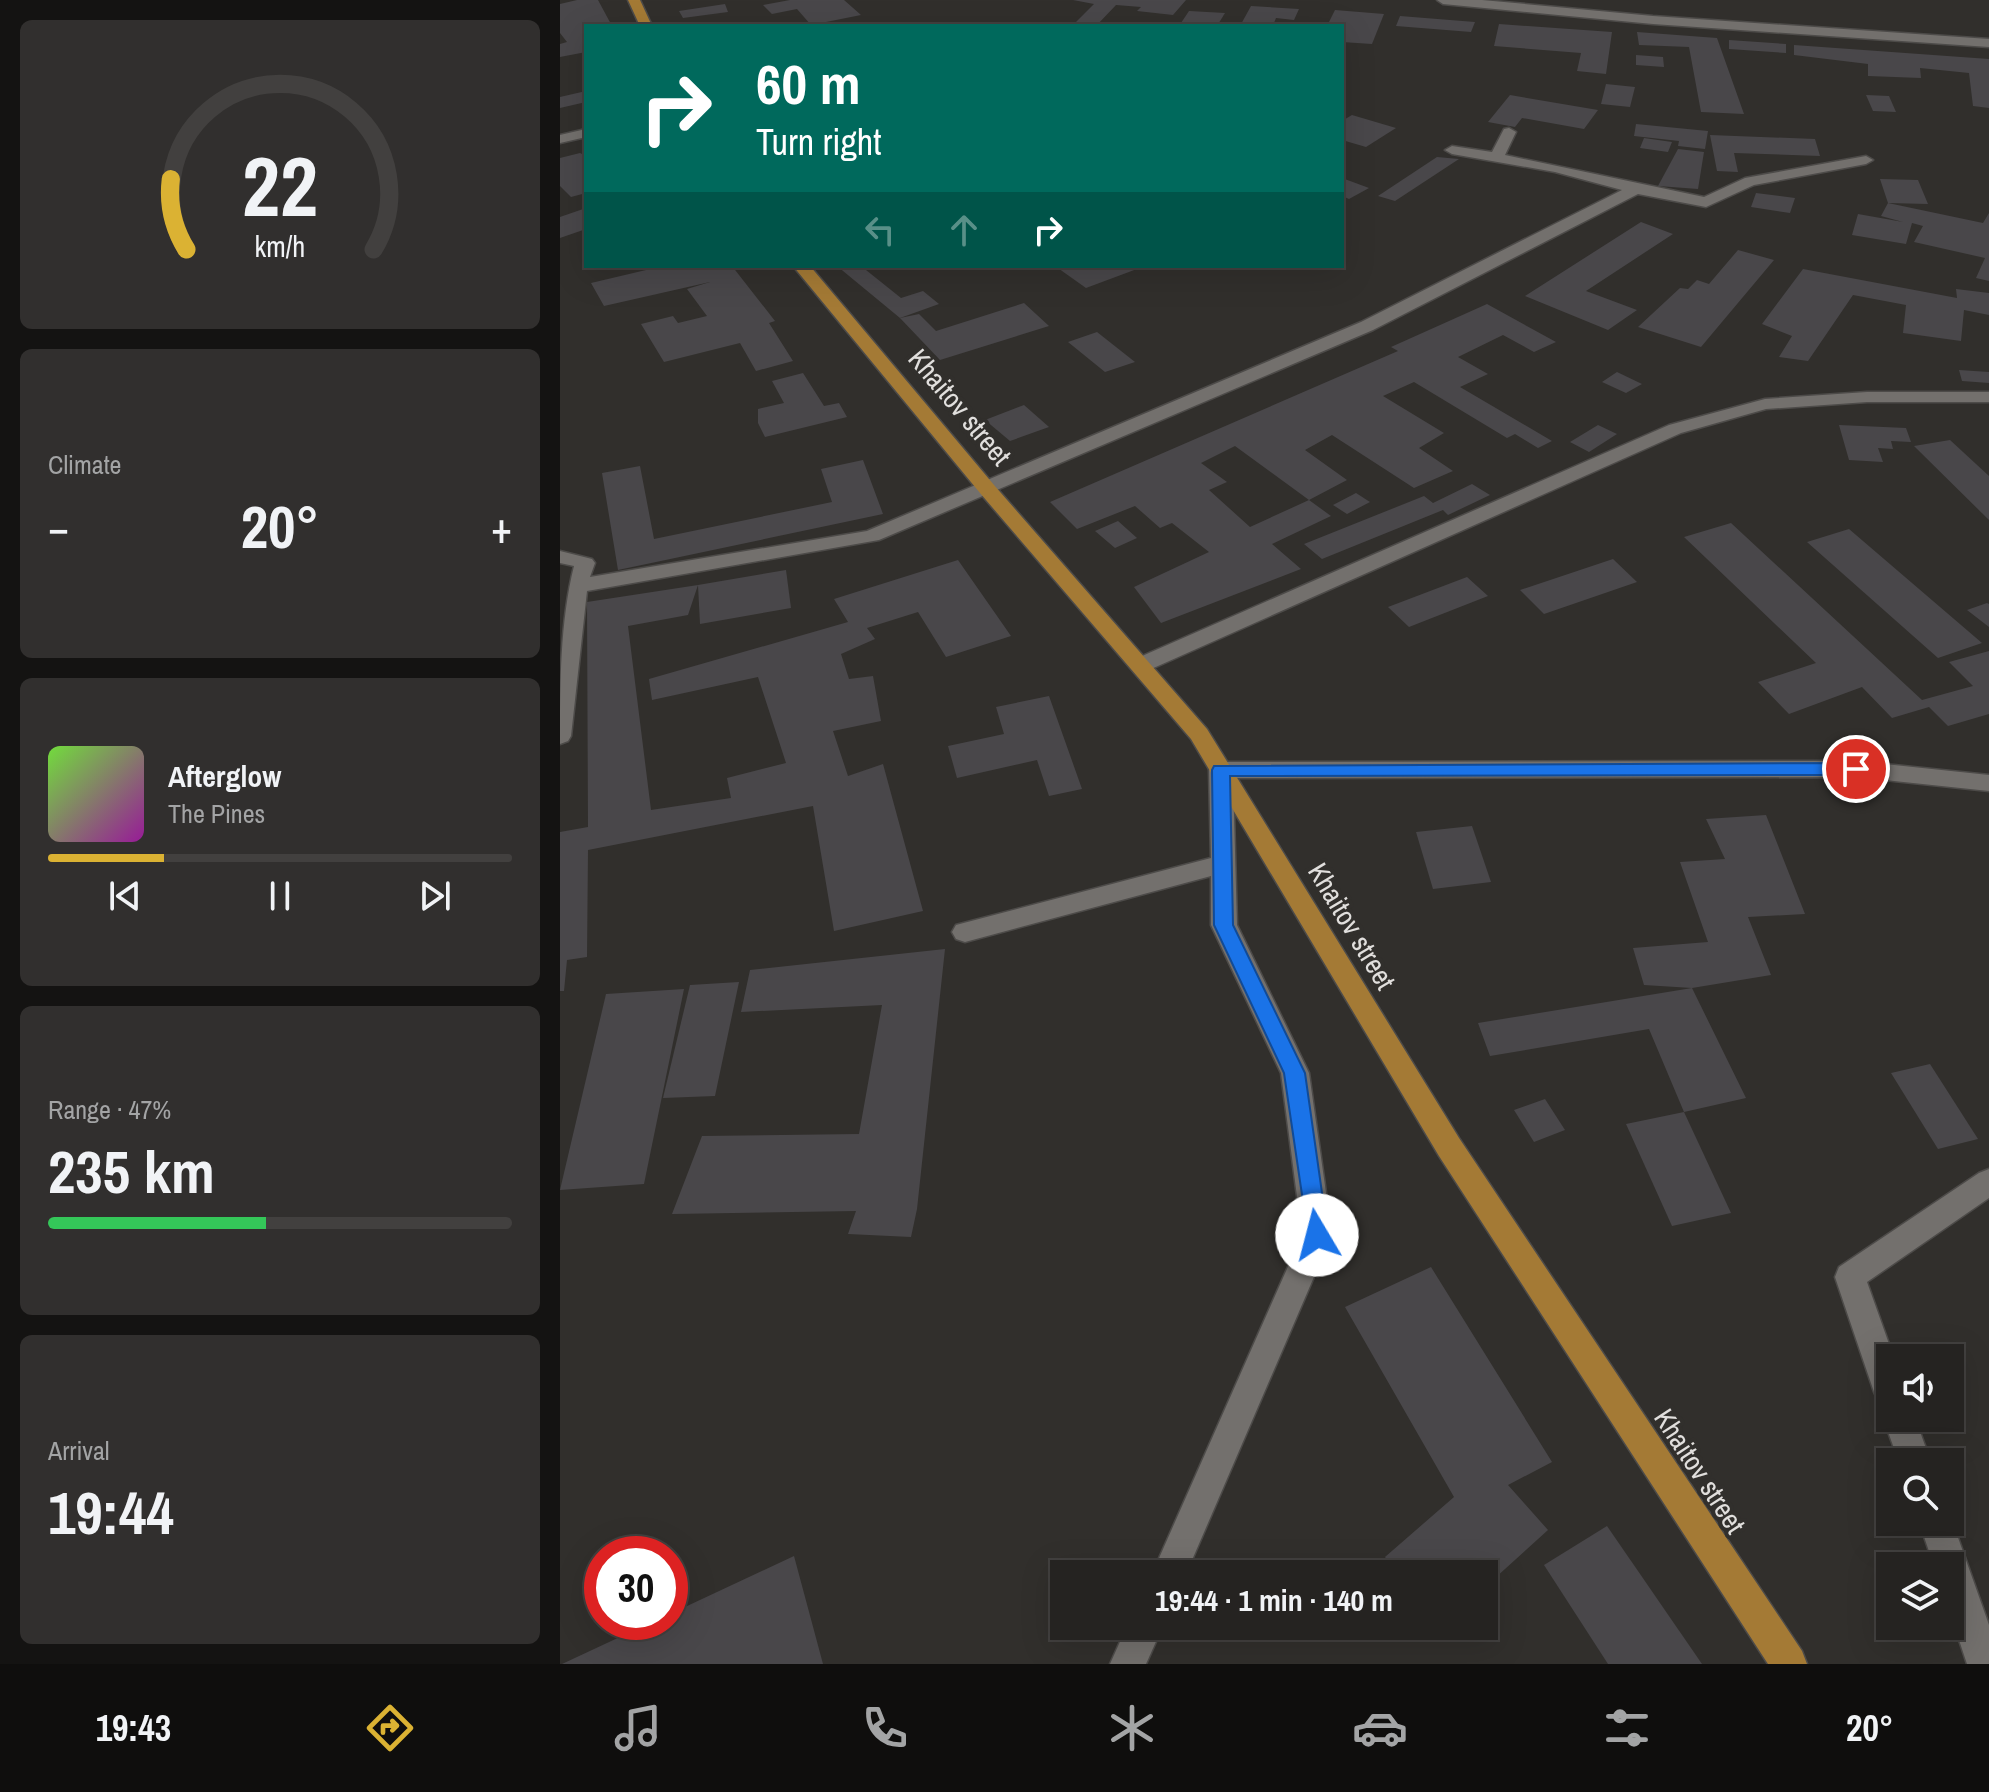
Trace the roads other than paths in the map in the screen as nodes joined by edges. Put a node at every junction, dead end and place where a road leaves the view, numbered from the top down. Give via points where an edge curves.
1 (634, 0) edge
2 (1443, 0) edge
3 (645, 24) edge
4 (1989, 43) edge
5 (1509, 132) dead end
6 (584, 133) edge
7 (560, 139) edge
8 (1452, 150) dead end
9 (1496, 158) junction
10 (1866, 160) dead end
11 (1636, 189) junction
12 (803, 268) edge
13 (1989, 397) edge
14 (987, 489) junction
15 (560, 557) edge
16 (577, 586) junction
17 (1141, 665) junction
18 (560, 736) edge
19 (1221, 770) junction
20 (1989, 783) edge
21 (1223, 864) junction
22 (965, 932) dead end
23 (1989, 1182) edge
24 (1876, 1352) edge
25 (1941, 1536) edge
26 (1175, 1560) edge
27 (1139, 1640) edge
28 (1128, 1664) edge
29 (1789, 1664) edge
30 (1985, 1664) edge

1 - 3 main road
2 - 4 street
5 - 9 street
6 - 7 street
8 - 9 street
9 - 11 street
10 - 11 street via 1750,181 1706,202
11 - 14 street via 1367,326
12 - 14 main road, Khaitov street
13 - 17 street via 1765,404 1675,429
14 - 16 street via 872,536
14 - 17 main road, Khaitov street
15 - 16 street via 585,563
16 - 18 street
17 - 19 main road, Khaitov street via 1199,734
19 - 20 street via 1856,769
19 - 21 street
19 - 29 main road, Khaitov street via 1449,1147
21 - 22 street
21 - 26 street via 1224,925 1295,1073 1317,1235
23 - 24 street via 1850,1277
25 - 30 street
27 - 28 street

